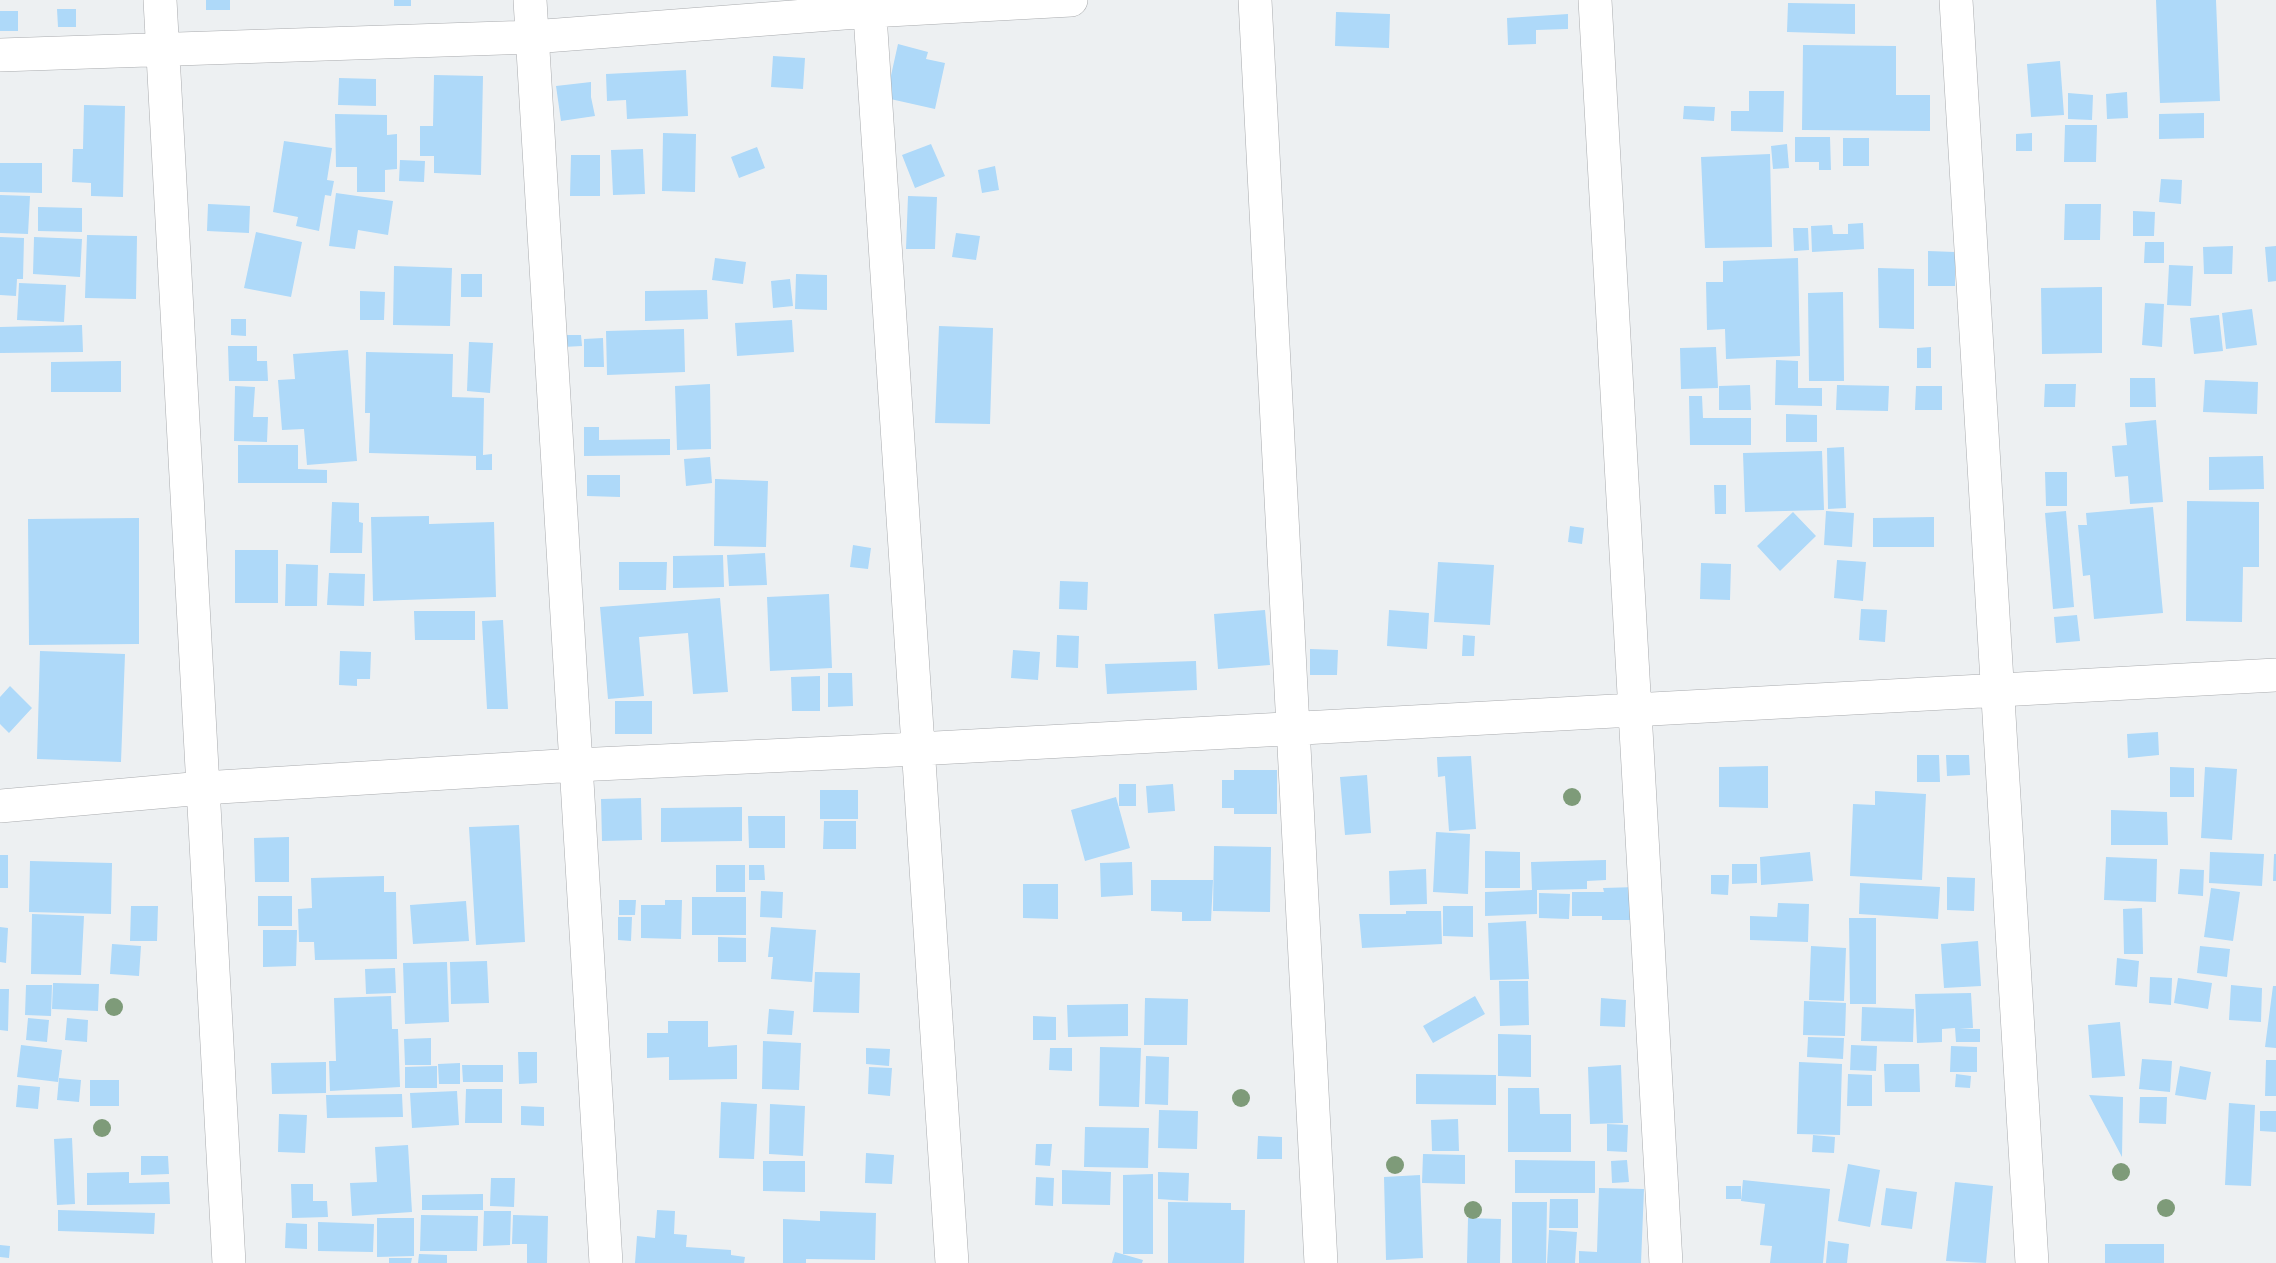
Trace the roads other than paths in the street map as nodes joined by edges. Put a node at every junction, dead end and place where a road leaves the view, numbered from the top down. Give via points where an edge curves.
1 (160, 0) edge
2 (530, 0) edge
3 (1071, 0) edge
4 (1254, 0) edge
5 (1595, 0) edge
6 (1956, 0) edge
7 (869, 6) edge
8 (532, 37) junction
9 (163, 49) junction
10 (0, 55) edge
11 (2276, 675) edge
12 (1998, 690) junction
13 (1635, 710) junction
14 (1293, 729) junction
15 (917, 749) junction
16 (576, 765) junction
17 (203, 788) junction
18 (0, 806) edge
19 (229, 1263) edge
20 (606, 1263) edge
21 (951, 1263) edge
22 (1321, 1263) edge
23 (1666, 1263) edge
24 (2032, 1263) edge

1 - 9 street
2 - 8 street
3 - 7 street
4 - 14 street
5 - 13 street
6 - 12 street
7 - 8 street
7 - 15 street
8 - 9 street
8 - 16 street
9 - 10 street
9 - 17 street
11 - 12 street
12 - 13 street
12 - 24 street
13 - 14 street
13 - 23 street
14 - 15 street
14 - 22 street
15 - 16 street
15 - 21 street
16 - 17 street
16 - 20 street
17 - 18 street
17 - 19 street

